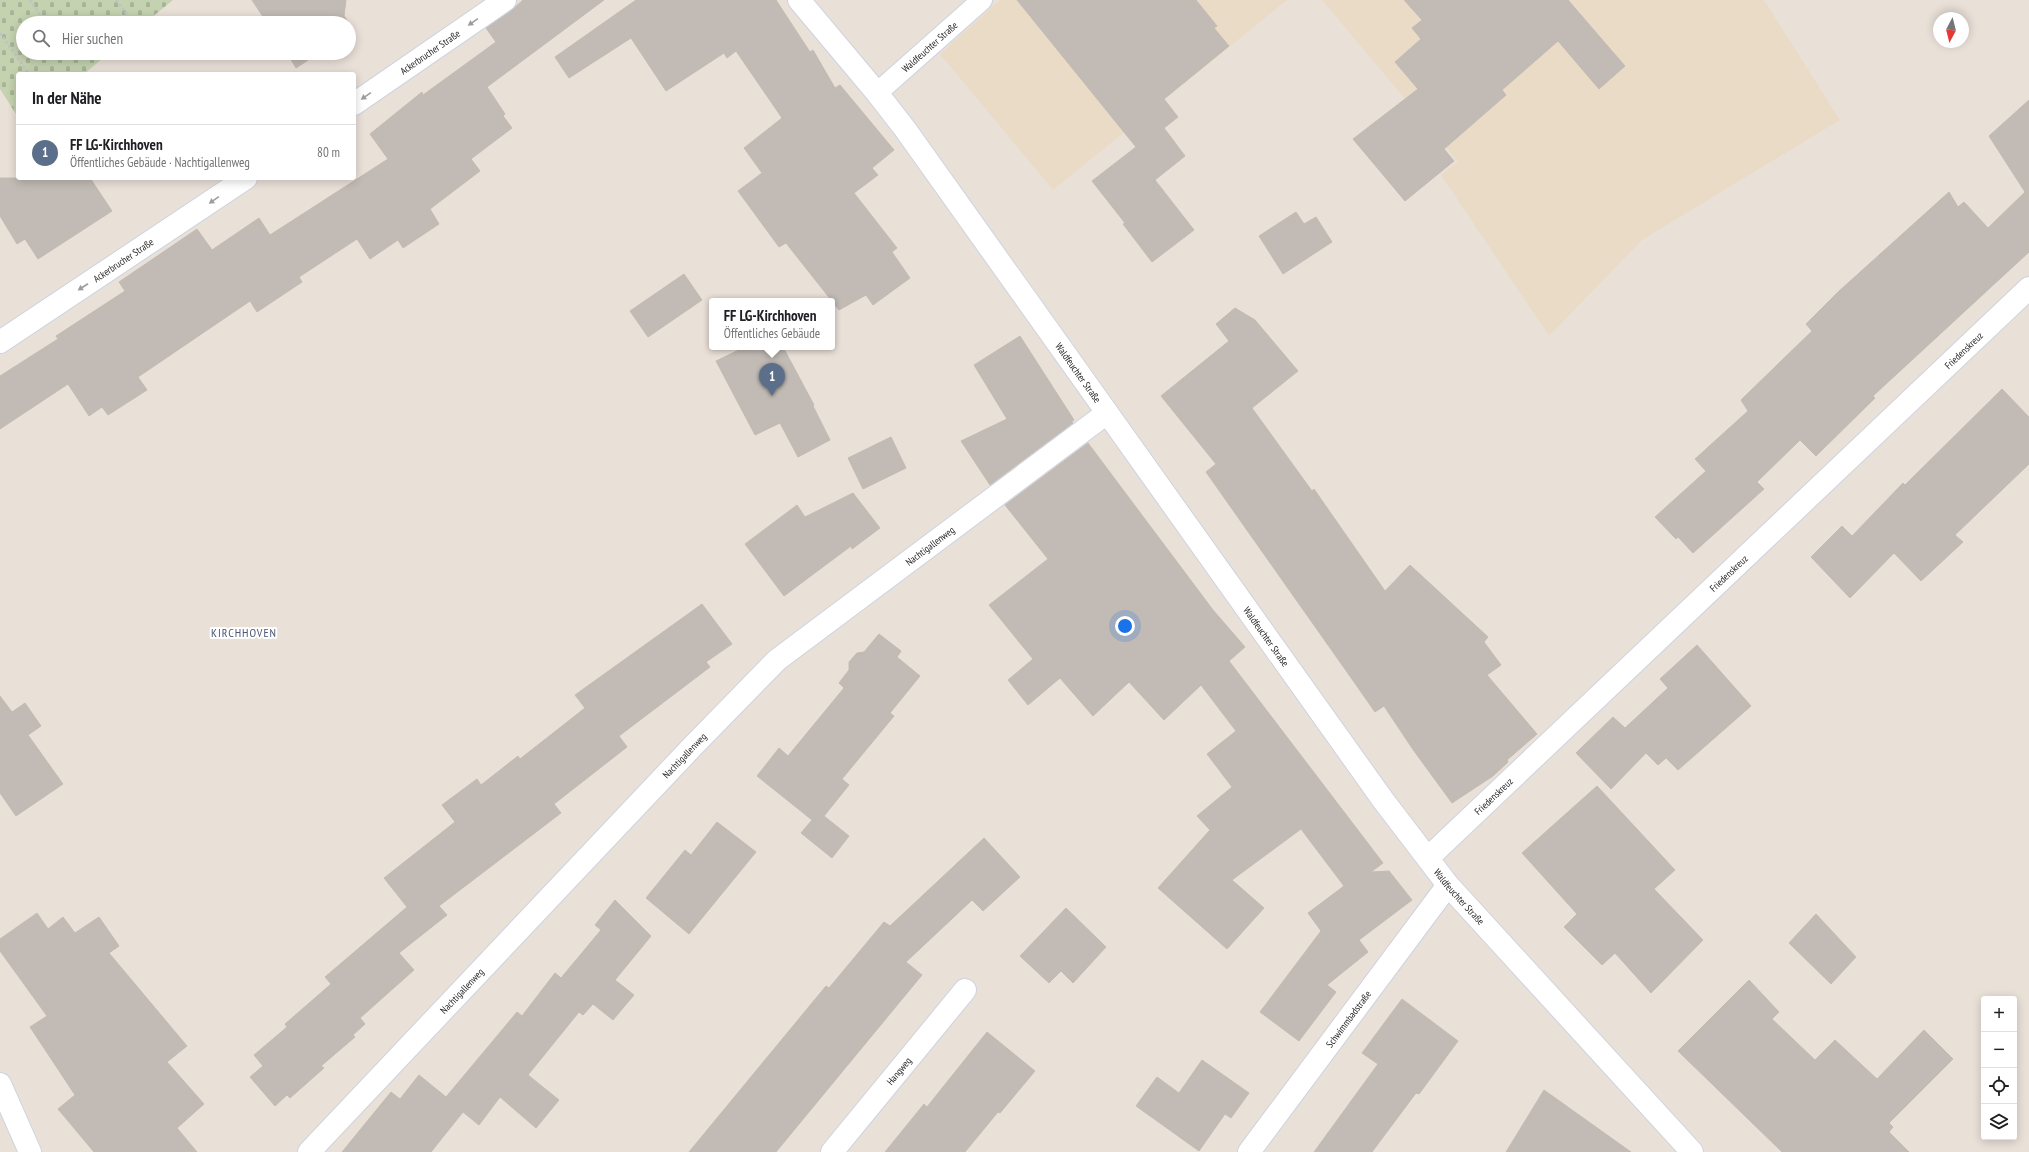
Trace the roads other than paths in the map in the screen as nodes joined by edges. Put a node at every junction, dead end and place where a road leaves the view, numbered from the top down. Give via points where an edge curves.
1 (505, 0) edge
2 (799, 0) edge
3 (982, 0) edge
4 (877, 93) junction
5 (356, 103) edge
6 (243, 180) edge
7 (2029, 288) edge
8 (0, 342) edge
9 (1108, 413) junction
10 (1428, 858) junction
11 (1448, 886) junction
12 (965, 990) dead end
13 (0, 1084) edge
14 (30, 1152) edge
15 (309, 1152) edge
16 (832, 1152) edge
17 (1249, 1152) edge
18 (1692, 1152) edge

1 -> 5 street, Ackerbrucher Straße
2 - 4 street, Waldfeuchter Straße
3 - 4 lane, Waldfeuchter Straße
4 - 9 street, Waldfeuchter Straße
6 -> 8 street, Ackerbrucher Straße
7 - 10 street, Friedenskreuz
9 - 10 street, Waldfeuchter Straße via 1383,800
9 - 15 street, Nachtigallenweg via 778,660 692,747
10 - 11 street, Waldfeuchter Straße
11 - 17 street, Schwimmbadstraße
11 - 18 street, Waldfeuchter Straße
12 - 16 street, Hangweg
13 - 14 street

